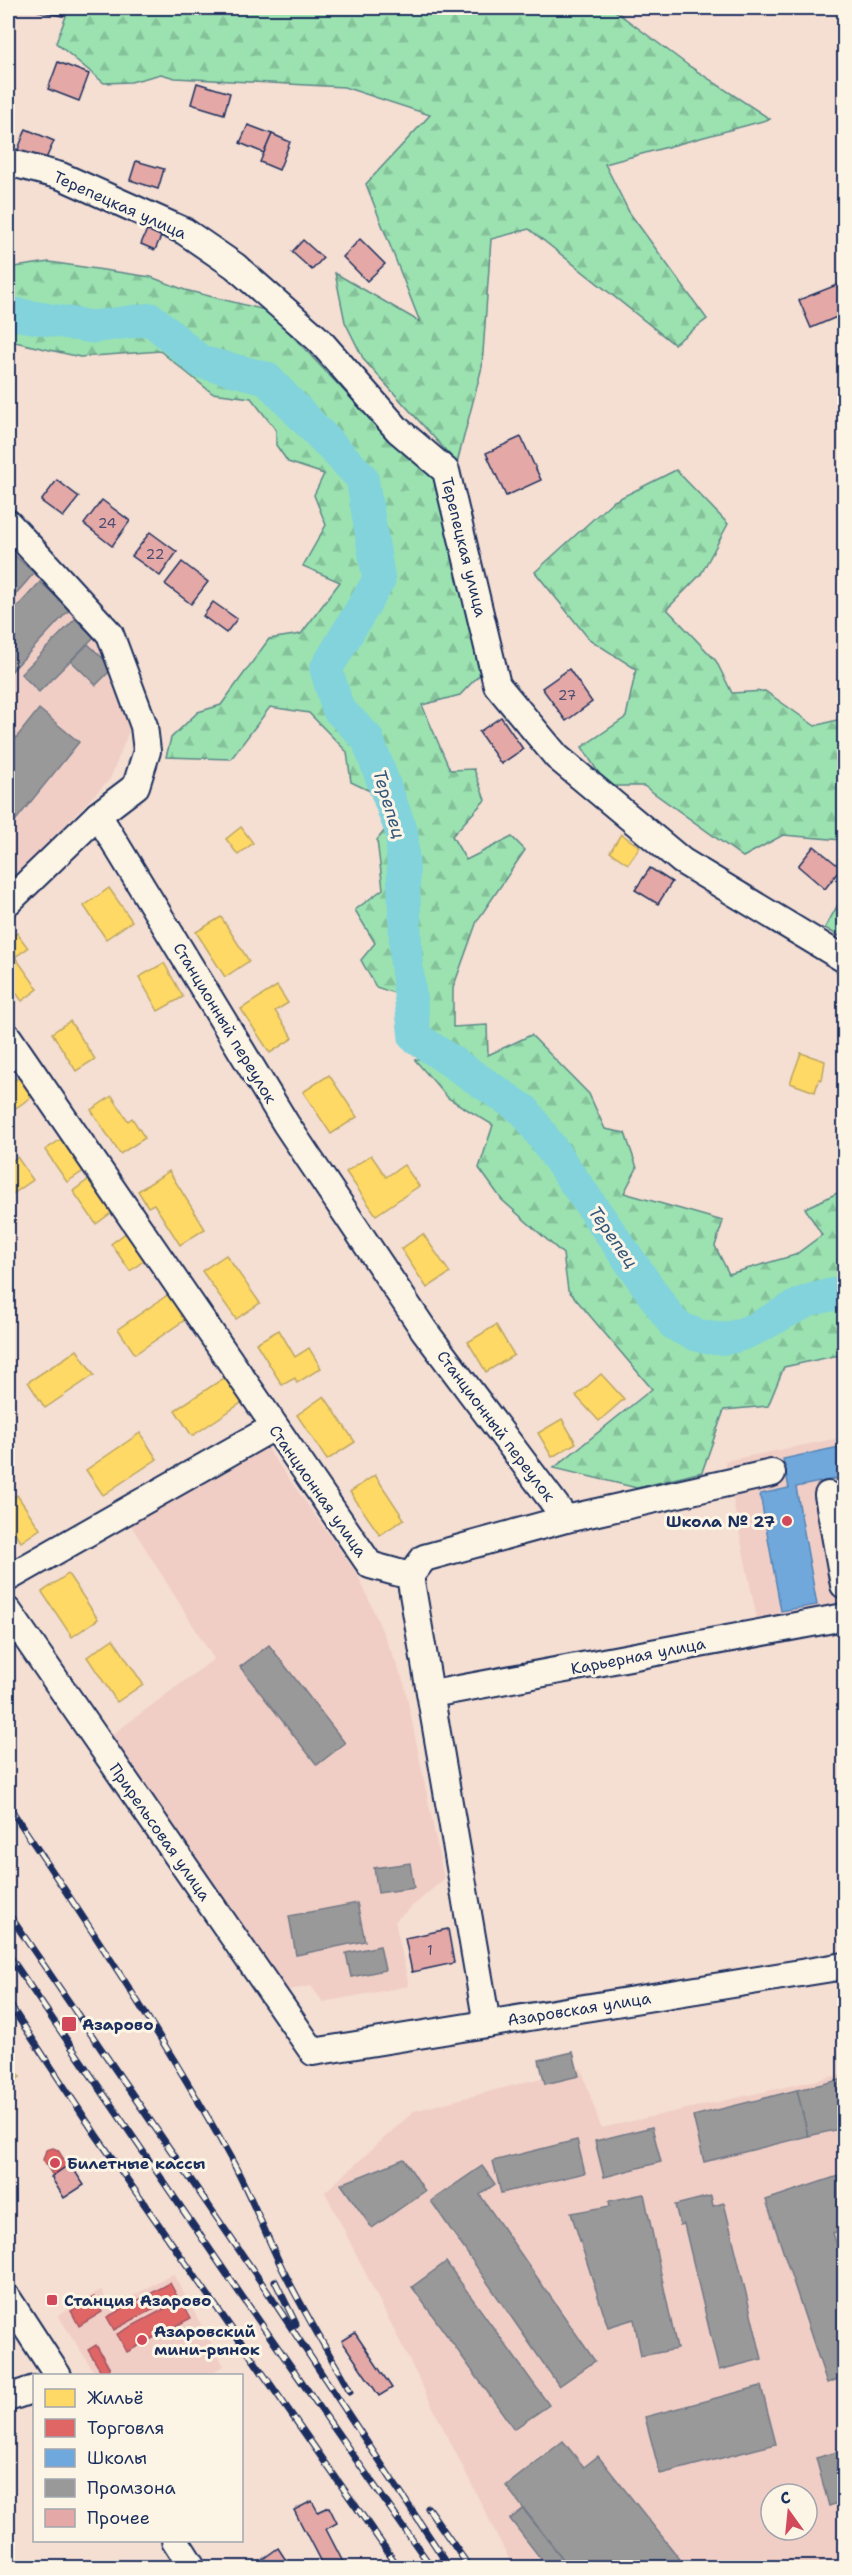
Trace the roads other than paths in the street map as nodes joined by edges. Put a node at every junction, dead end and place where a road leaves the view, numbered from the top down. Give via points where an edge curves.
1 (8, 162) edge
2 (8, 523) edge
3 (98, 815) junction
4 (8, 902) edge
5 (844, 959) edge
6 (8, 1037) edge
7 (274, 1427) junction
8 (772, 1473) dead end
9 (828, 1495) dead end
10 (566, 1519) junction
11 (410, 1576) junction
12 (8, 1578) edge
13 (844, 1585) edge
14 (8, 1611) edge
15 (844, 1617) edge
16 (432, 1694) junction
17 (844, 1966) edge
18 (487, 2024) junction
19 (313, 2052) joint
20 (8, 2299) edge
21 (57, 2374) edge
22 (33, 2390) edge
23 (8, 2398) edge
24 (176, 2542) edge
25 (193, 2568) edge

1 - 5 street, Терепецкая улица via 61,176 184,231 235,266 319,340 398,430 446,471 497,685 557,757 682,861
2 - 3 street via 110,634 144,726 147,751 136,786
3 - 4 street
3 - 10 street, Станционный переулок via 286,1124 424,1330
6 - 7 street, Станционная улица
7 - 11 street, Станционная улица via 370,1565
7 - 12 street
8 - 10 street
9 - 13 street
10 - 11 street via 424,1558
11 - 16 street
14 - 19 street, Прирельсовая улица
15 - 16 street, Карьерная улица
16 - 18 street
17 - 18 street, Азаровская улица
18 - 19 street, Азаровская улица
20 - 21 street
22 - 23 street
24 - 25 street

